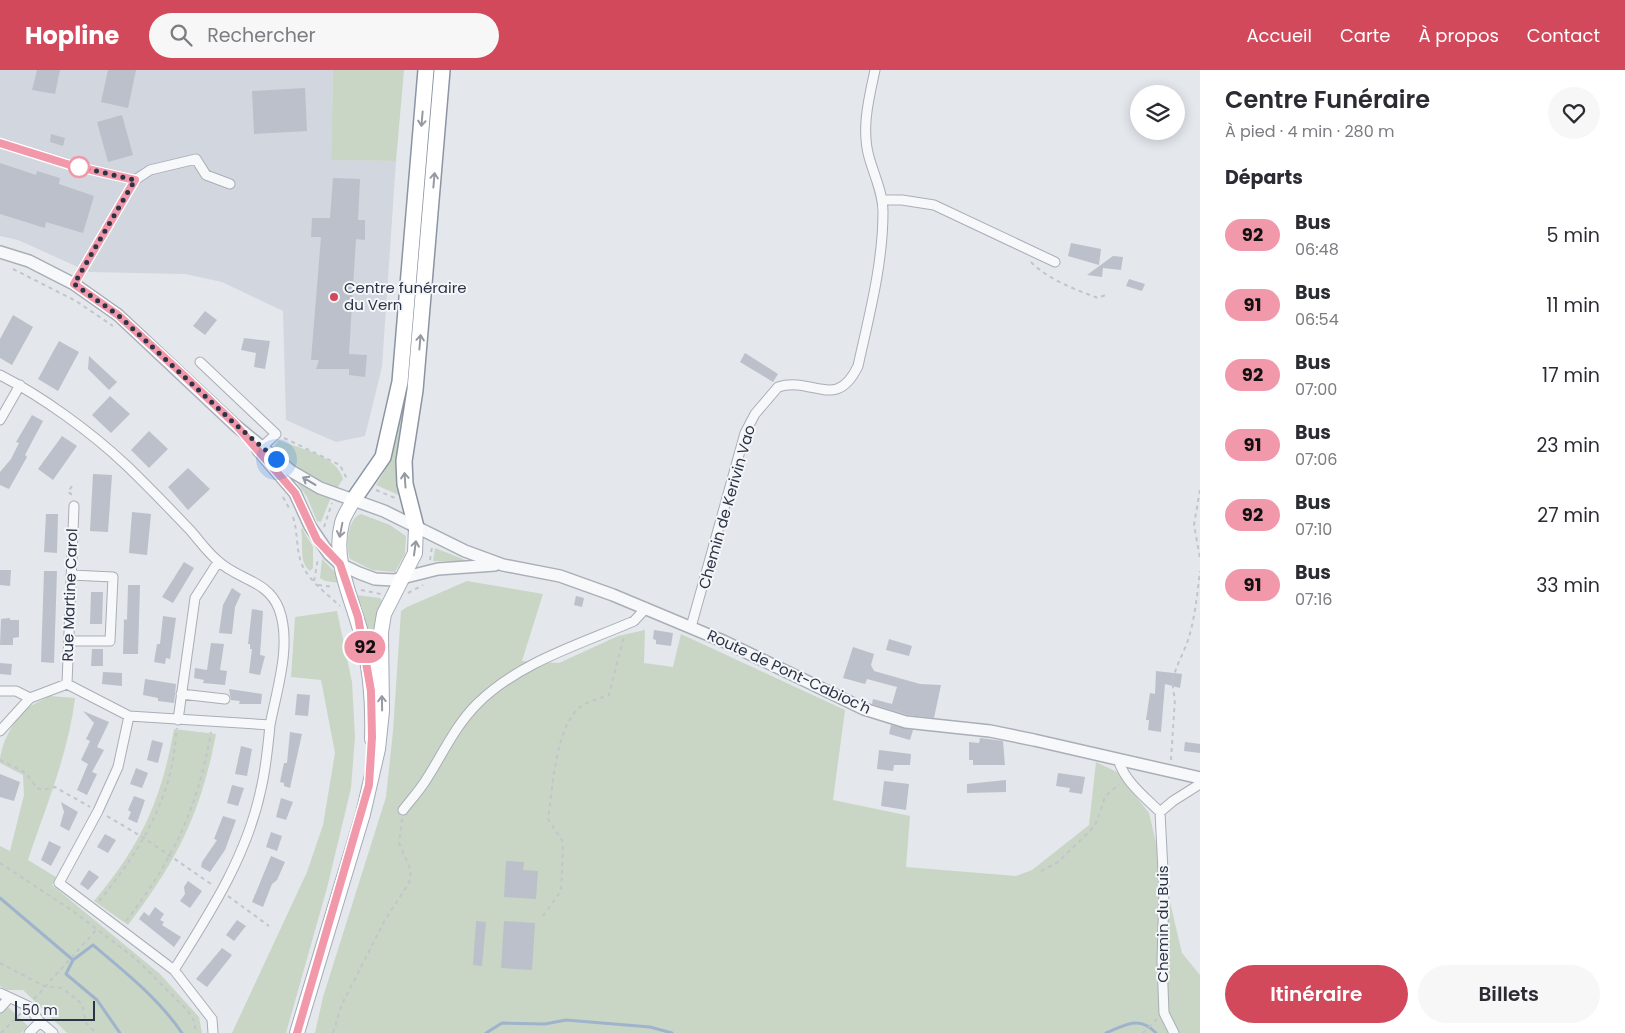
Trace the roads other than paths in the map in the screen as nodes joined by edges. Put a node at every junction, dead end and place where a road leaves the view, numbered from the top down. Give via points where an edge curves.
1 (426, 70) edge
2 (442, 70) edge
3 (875, 70) edge
4 (0, 143) edge
5 (135, 180) junction
6 (230, 184) dead end
7 (882, 200) junction
8 (0, 252) edge
9 (1055, 262) dead end
10 (74, 284) junction
11 (200, 362) dead end
12 (0, 375) edge
13 (20, 385) junction
14 (0, 420) edge
15 (235, 424) junction
16 (262, 447) junction
17 (354, 499) junction
18 (74, 506) dead end
19 (416, 527) junction
20 (218, 562) junction
21 (340, 564) junction
22 (503, 565) junction
23 (71, 576) junction
24 (403, 580) junction
25 (646, 608) junction
26 (691, 627) junction
27 (69, 641) junction
28 (67, 684) junction
29 (0, 691) edge
30 (181, 694) junction
31 (30, 698) junction
32 (225, 699) dead end
33 (129, 716) junction
34 (178, 720) junction
35 (270, 725) junction
36 (0, 732) edge
37 (1118, 759) junction
38 (1200, 778) edge
39 (1200, 784) edge
40 (369, 785) junction
41 (403, 810) road end
42 (1160, 812) junction
43 (174, 970) junction
44 (0, 993) edge
45 (9, 998) junction
46 (0, 1008) edge
47 (40, 1022) junction
48 (214, 1029) edge
49 (29, 1033) edge
50 (52, 1033) edge
51 (297, 1033) edge
52 (1174, 1033) edge

1 -> 17 highway via 400,382 383,457
19 -> 2 highway via 405,484 404,461 415,390
3 - 7 street, Chemin de Kerivin Vao via 865,122 869,156
4 - 5 street via 70,165
5 - 6 street via 150,170 196,159 206,175
5 - 10 street
7 - 9 street via 934,205
7 - 26 street, Chemin de Kerivin Vao via 879,264 858,366 851,382 836,390 798,384 778,387 755,414 746,433
8 - 10 street via 29,261
10 - 15 street via 118,315
11 - 16 street via 276,434
12 - 13 street
13 - 14 street
13 - 20 street via 87,432 126,465
15 - 16 street
15 - 21 street via 295,493 317,540
17 -> 16 street via 320,488
17 - 19 street
17 -> 21 main road via 342,521
18 - 23 street, Rue Martine Carol
19 - 22 street, Route de Pont-Cabioc'h
24 -> 19 main road via 415,553
20 - 30 street via 195,598
20 - 35 street via 259,584 278,608 284,627 283,651
21 - 24 street via 375,578
21 - 40 main road via 358,617 371,691
22 - 24 street, Route de Pont-Cabioc'h via 458,566 428,578
22 - 25 street, Route de Pont-Cabioc'h via 560,576
23 - 27 street, Rue Martine Carol
23 - 27 street via 114,577 110,641
40 -> 24 main road via 378,749 382,711 381,632 384,614
25 - 26 street, Route de Pont-Cabioc'h
25 - 41 street via 642,615 627,624 532,665 476,704
26 - 37 street, Route de Pont-Cabioc'h via 864,709 906,722 990,731
27 - 28 street, Rue Martine Carol
28 - 31 street
28 - 33 street
29 - 31 street via 16,691
30 - 32 street
30 - 34 street
31 - 36 street
33 - 34 street
33 - 43 street via 118,768 59,883
34 - 35 street
35 - 43 street via 262,789 244,846 223,892
37 - 38 street, Route de Pont-Cabioc'h
37 - 42 street via 1126,777
39 - 42 street
40 - 51 main road
42 - 52 street, Chemin du Buis via 1164,1013
43 - 48 street via 212,1019
44 - 45 street
45 - 46 street
45 - 47 street via 28,1006
47 - 49 street
47 - 50 street

